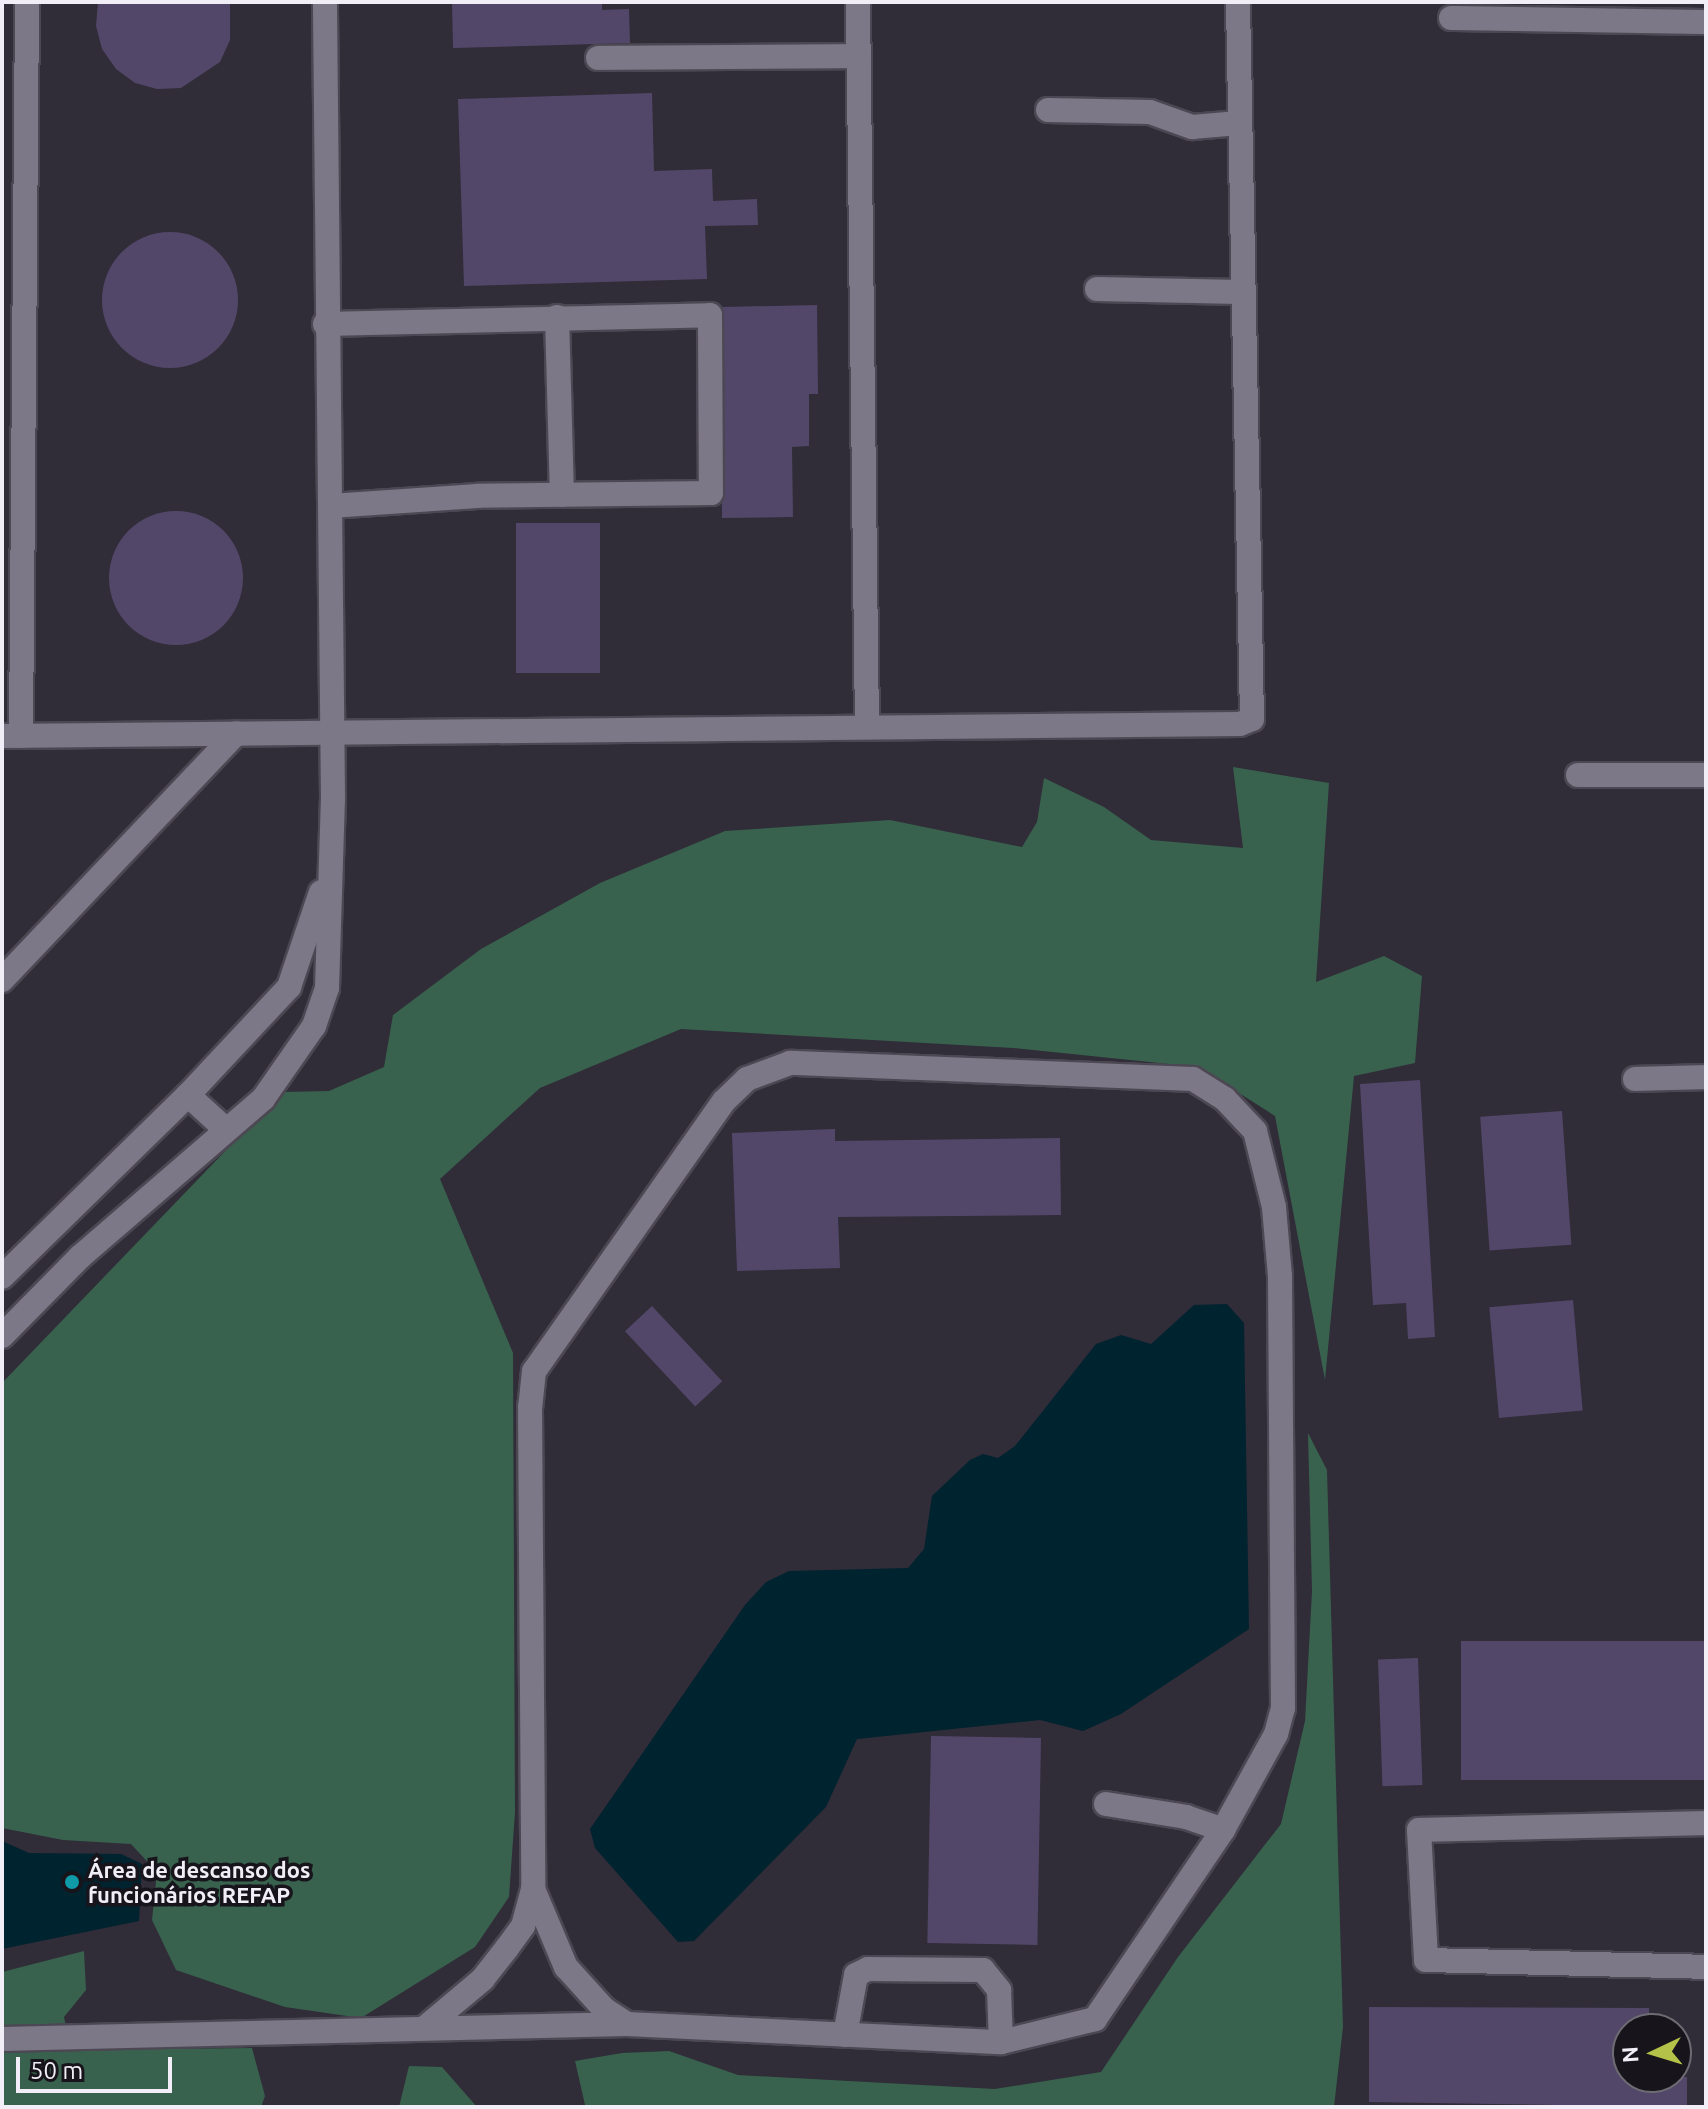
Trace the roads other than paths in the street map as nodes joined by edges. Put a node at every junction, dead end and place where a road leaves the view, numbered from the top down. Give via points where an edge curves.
1 (27, 2) edge
2 (325, 2) edge
3 (858, 2) edge
4 (1238, 2) edge
5 (1451, 18) dead end
6 (1706, 22) edge
7 (858, 56) junction
8 (598, 58) dead end
9 (1048, 110) dead end
10 (1239, 123) junction
11 (1097, 289) dead end
12 (1240, 292) junction
13 (557, 317) junction
14 (325, 324) junction
15 (562, 495) junction
16 (330, 506) junction
17 (867, 726) junction
18 (236, 733) junction
19 (332, 733) junction
20 (12, 736) edge
21 (1578, 775) dead end
22 (1706, 775) edge
23 (333, 799) junction
24 (2, 980) edge
25 (1706, 1077) edge
26 (1635, 1079) dead end
27 (188, 1095) junction
28 (226, 1130) junction
29 (2, 1277) edge
30 (2, 1336) edge
31 (1106, 1804) dead end
32 (1706, 1823) edge
33 (1223, 1830) junction
34 (533, 1889) junction
35 (1706, 1967) edge
36 (627, 2024) junction
37 (427, 2026) junction
38 (845, 2035) junction
39 (2, 2039) edge
40 (1001, 2042) junction

1 - 20 lane
2 - 14 lane
3 - 7 lane
4 - 10 lane
5 - 6 lane
7 - 8 lane
7 - 17 lane
9 - 10 lane via 1150,112 1192,127
10 - 12 lane
11 - 12 lane
12 - 17 lane via 1252,719 1240,724
13 - 14 lane
13 - 15 lane
13 - 15 lane via 710,315 711,493
14 - 16 lane
15 - 16 lane
16 - 19 lane
17 - 19 lane
18 - 19 lane
18 - 20 lane
18 - 24 lane
19 - 23 lane
21 - 22 lane
23 - 27 lane via 319,907 289,987
23 - 28 lane via 327,988 297,1054 263,1099
25 - 26 lane
27 - 28 lane
27 - 29 lane
28 - 30 lane via 81,1256
31 - 33 lane via 1186,1817
32 - 35 lane via 1419,1830 1426,1960
33 - 34 lane via 1276,1734 1283,1708 1280,1276 1274,1207 1255,1131 1225,1099 1193,1079 790,1063 747,1079 724,1101 534,1371
33 - 40 lane via 1095,2019
34 - 36 lane via 566,1967 604,2009
34 - 37 lane via 523,1926 507,1948 483,1979
36 - 37 lane
36 - 38 lane
37 - 39 lane
38 - 40 lane
38 - 40 lane via 856,1975 868,1969 983,1970 999,1990

